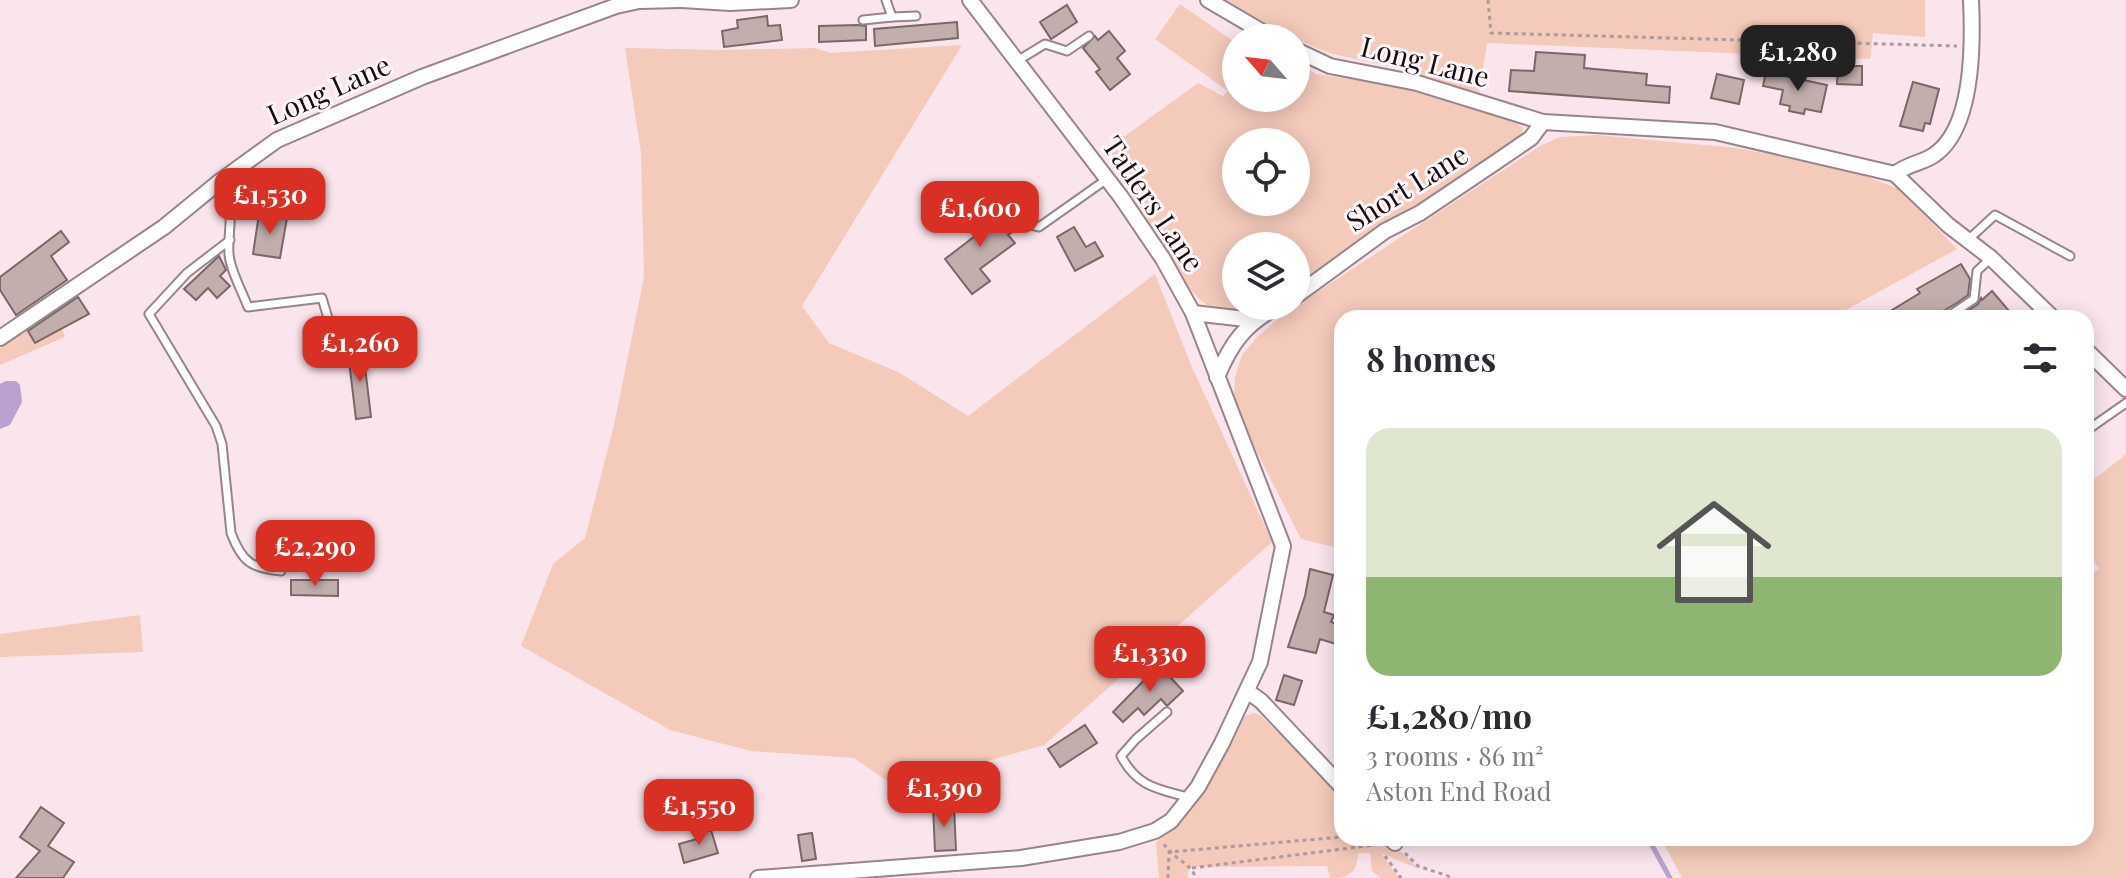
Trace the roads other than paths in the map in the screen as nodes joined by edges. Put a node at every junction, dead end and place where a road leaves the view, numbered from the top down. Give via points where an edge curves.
1 (681, 0) edge
2 (791, 0) edge
3 (886, 0) edge
4 (970, 0) edge
5 (1208, 0) edge
6 (1971, 0) edge
7 (613, 3) edge
8 (916, 16) dead end
9 (892, 17) junction
10 (863, 20) dead end
11 (1249, 24) edge
12 (1089, 36) dead end
13 (1310, 57) edge
14 (1017, 61) junction
15 (1543, 122) junction
16 (1895, 174) junction
17 (1107, 179) junction
18 (219, 182) junction
19 (971, 197) dead end
20 (230, 240) junction
21 (1968, 240) junction
22 (2070, 256) dead end
23 (1991, 258) junction
24 (1310, 286) edge
25 (1958, 310) edge
26 (2045, 310) edge
27 (1193, 313) junction
28 (1222, 316) edge
29 (1254, 320) edge
30 (333, 335) dead end
31 (0, 338) edge
32 (2094, 358) edge
33 (1217, 377) junction
34 (2126, 389) edge
35 (2126, 403) edge
36 (2094, 425) edge
37 (281, 571) dead end
38 (1247, 691) junction
39 (1167, 712) dead end
40 (1334, 779) edge
41 (1191, 798) junction
42 (758, 878) edge

1 - 2 street, Long Lane
1 - 7 street, Long Lane
3 - 9 lane
4 - 14 street, Tatlers Lane
5 - 11 street
6 - 16 street via 1973,49 1965,97 1950,138 1935,155
7 - 18 street, Long Lane via 277,140
8 - 9 lane
9 - 10 lane
12 - 14 lane via 1067,51 1045,44
13 - 15 street, Long Lane
14 - 17 street, Tatlers Lane
15 - 16 street, Long Lane via 1715,132
15 - 24 street, Short Lane via 1531,138
16 - 21 street
17 - 19 lane via 1039,227
17 - 27 street, Tatlers Lane
18 - 20 lane via 232,217
18 - 31 street, Long Lane via 164,227
20 - 30 lane via 229,256 248,307 322,298
20 - 37 lane via 187,273 149,314 216,426 231,533 241,556 259,569
21 - 22 lane via 1995,215
21 - 23 street
23 - 25 lane via 1977,271 1974,299
23 - 26 street
27 - 28 street
27 - 33 street, Tatlers Lane
29 - 33 street via 1235,340
32 - 34 street
33 - 38 street, Tatlers Lane via 1283,546 1260,662
35 - 36 lane
38 - 40 street
38 - 41 street, Tatlers Lane
39 - 41 lane via 1121,756 1146,785
41 - 42 street, Tatlers Lane via 1155,831 1119,842 1021,858

